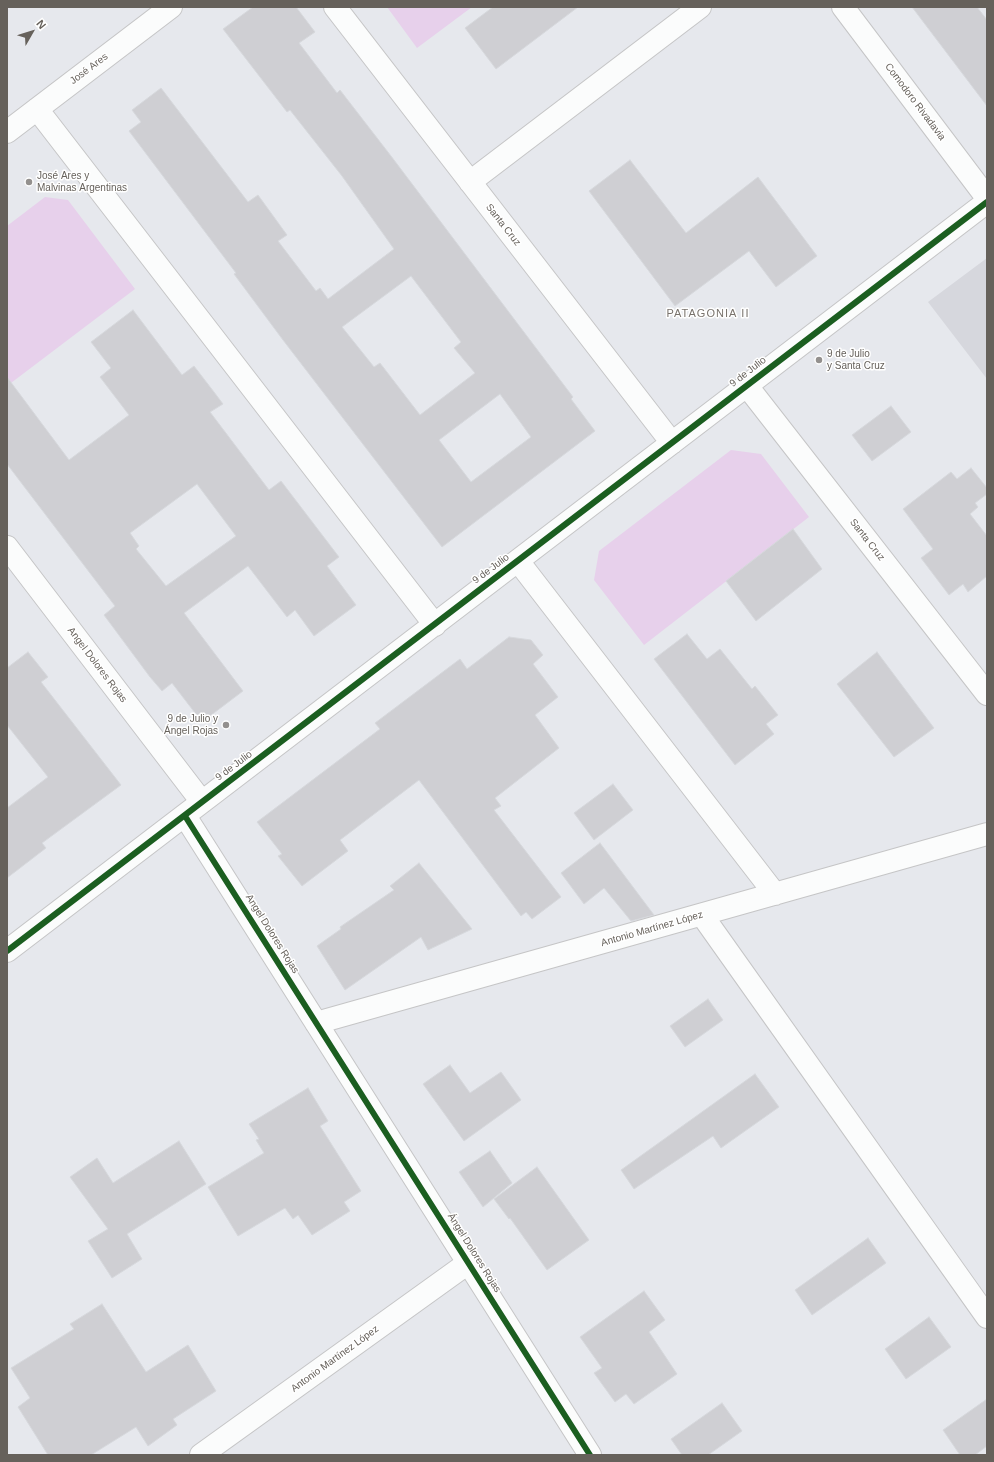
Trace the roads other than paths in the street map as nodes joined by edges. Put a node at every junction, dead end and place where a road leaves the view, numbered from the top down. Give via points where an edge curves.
1 (171, 7) edge
2 (335, 7) edge
3 (700, 7) edge
4 (843, 7) edge
5 (37, 109) junction
6 (7, 132) edge
7 (470, 182) junction
8 (987, 198) edge
9 (987, 202) edge
10 (747, 386) junction
11 (672, 443) junction
12 (7, 547) edge
13 (518, 561) junction
14 (435, 625) junction
15 (987, 694) edge
16 (202, 802) junction
17 (185, 816) junction
18 (987, 834) edge
19 (775, 894) junction
20 (702, 915) junction
21 (7, 951) edge
22 (316, 1023) junction
23 (341, 1063) joint
24 (468, 1264) junction
25 (987, 1317) edge
26 (201, 1455) edge
27 (590, 1455) edge

1 - 5 street, José Ares
2 - 7 street, Santa Cruz
3 - 7 street
4 - 8 street, Comodoro Rivadavia
5 - 6 street, José Ares
5 - 14 street
7 - 11 street, Santa Cruz
9 - 10 street, 9 de Julio
10 - 11 street, 9 de Julio
10 - 15 street, Santa Cruz
11 - 13 street, 9 de Julio
12 - 16 street, Angel Dolores Rojas
13 - 14 street, 9 de Julio
13 - 19 street
14 - 16 street, 9 de Julio
16 - 17 street, 9 de Julio
17 - 21 street, 9 de Julio
17 - 22 street, Angel Dolores Rojas
18 - 19 street, Antonio Martínez López
19 - 20 street, Antonio Martínez López
20 - 22 street, Antonio Martínez López
20 - 25 street
22 - 23 street, Angel Dolores Rojas
23 - 24 street, Ángel Dolores Rojas
24 - 26 street, Antonio Martínez López
24 - 27 street, Ángel Dolores Rojas

